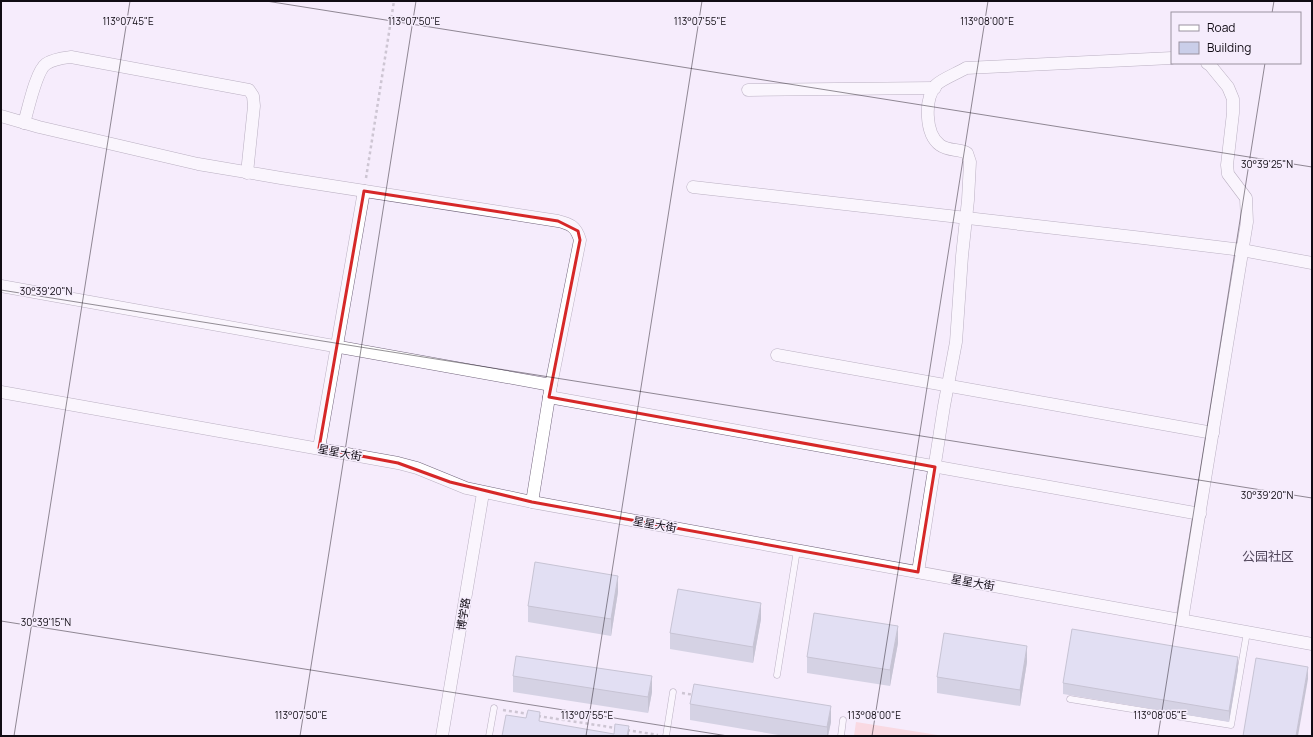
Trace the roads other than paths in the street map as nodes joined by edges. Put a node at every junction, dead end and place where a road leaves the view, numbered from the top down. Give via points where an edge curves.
1 (1171, 58) edge
2 (1209, 64) edge
3 (935, 88) junction
4 (748, 90) dead end
5 (1, 116) edge
6 (24, 123) junction
7 (247, 173) junction
8 (693, 188) dead end
9 (364, 191) junction
10 (966, 218) junction
11 (1242, 250) junction
12 (1312, 262) edge
13 (1, 286) edge
14 (336, 347) junction
15 (777, 355) dead end
16 (948, 386) junction
17 (550, 391) junction
18 (1, 392) edge
19 (1213, 433) junction
20 (319, 448) junction
21 (935, 467) junction
22 (483, 493) junction
23 (532, 502) junction
24 (1200, 514) junction
25 (797, 550) junction
26 (918, 572) junction
27 (1182, 620) junction
28 (1246, 632) junction
29 (1312, 644) edge
30 (777, 675) dead end
31 (673, 692) road end
32 (1070, 699) edge
33 (494, 708) road end
34 (843, 720) dead end
35 (442, 736) edge
36 (489, 736) edge
37 (666, 736) edge
38 (841, 736) edge

1 - 3 street via 966,68 937,84
2 - 11 street via 1228,87 1233,99 1227,165 1228,174 1246,198 1247,222
3 - 4 street
3 - 10 street via 930,95 928,112 930,129 935,141 942,146 967,153 970,162
5 - 6 street
6 - 7 street
6 - 7 street via 37,78 45,64 71,57 248,90 253,96 254,106
7 - 9 street
8 - 10 street
9 - 14 street
9 - 17 street via 558,220 578,231 580,240
10 - 11 street
10 - 16 street via 956,342
11 - 12 street
11 - 19 street
13 - 14 street
14 - 17 street
14 - 20 street
15 - 16 street
16 - 19 street
16 - 21 street
17 - 21 street
17 - 23 street
18 - 20 street, 星星大街
19 - 24 street
20 - 22 street, 星星大街 via 417,468
21 - 24 street
21 - 26 street
22 - 23 street, 星星大街
22 - 35 street, 博学路
23 - 25 street, 星星大街
24 - 27 street
25 - 26 street, 星星大街
25 - 30 lane
26 - 27 street, 星星大街
27 - 28 street, 星星大街
28 - 29 street, 星星大街
28 - 32 lane via 1231,725
31 - 37 lane
33 - 36 lane
34 - 38 lane

